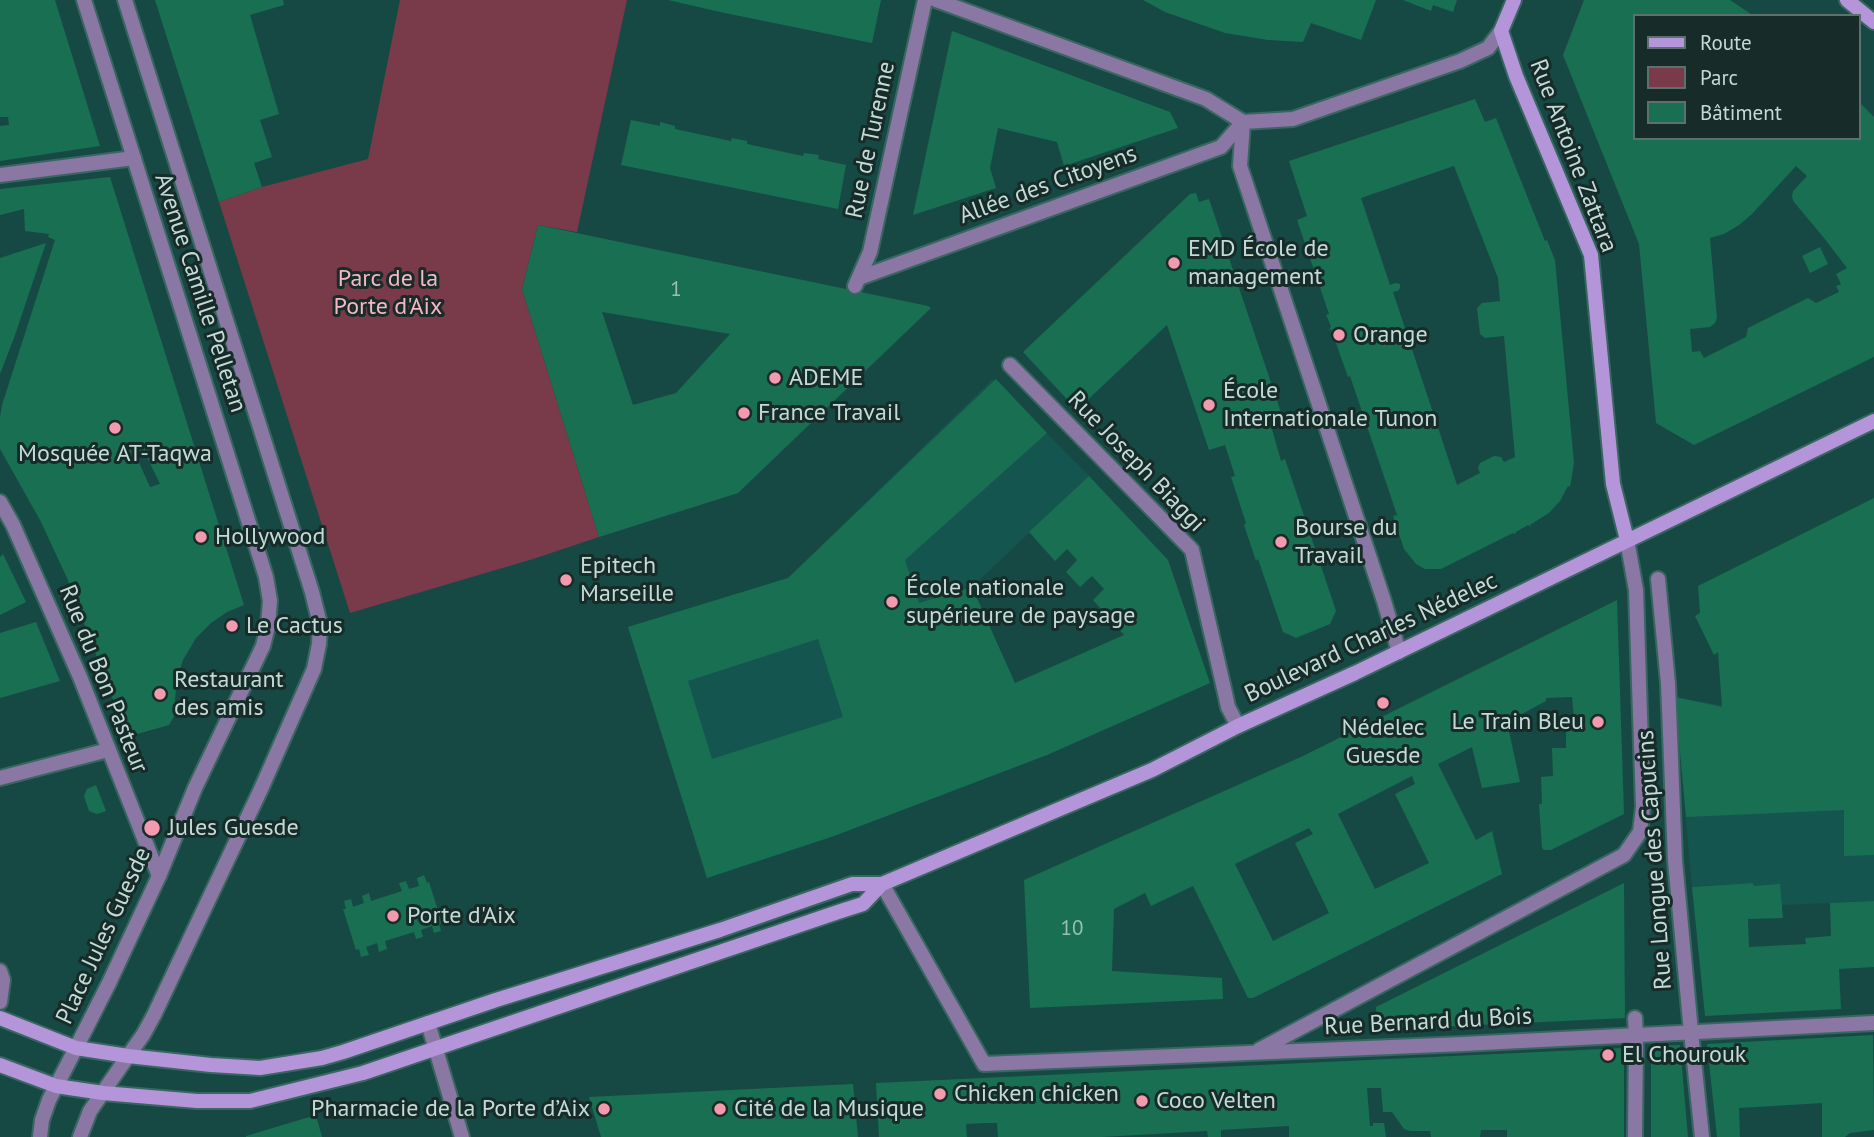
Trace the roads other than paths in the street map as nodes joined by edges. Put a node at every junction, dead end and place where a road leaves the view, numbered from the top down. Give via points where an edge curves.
1 (84, 0) edge
2 (125, 0) edge
3 (925, 0) edge
4 (936, 0) edge
5 (1514, 0) edge
6 (1847, 0) edge
7 (1874, 22) edge
8 (1501, 31) junction
9 (1243, 122) junction
10 (134, 158) junction
11 (0, 175) edge
12 (857, 282) joint
13 (1010, 365) dead end
14 (1874, 421) edge
15 (0, 502) edge
16 (1628, 540) junction
17 (1658, 579) dead end
18 (270, 601) joint
19 (1399, 652) junction
20 (1238, 726) junction
21 (108, 750) junction
22 (0, 779) edge
23 (159, 876) junction
24 (883, 884) junction
25 (720, 930) joint
26 (0, 971) edge
27 (0, 1002) edge
28 (0, 1017) edge
29 (1635, 1018) dead end
30 (428, 1023) junction
31 (1874, 1023) edge
32 (1691, 1032) junction
33 (1636, 1035) junction
34 (76, 1048) junction
35 (436, 1049) junction
36 (1255, 1052) junction
37 (128, 1056) junction
38 (0, 1065) edge
39 (56, 1086) junction
40 (103, 1093) junction
41 (40, 1137) edge
42 (80, 1137) edge
43 (462, 1137) edge
44 (1635, 1137) edge
45 (1702, 1137) edge

1 - 10 street, Avenue Camille Pelletan
2 - 37 street, Avenue Camille Pelletan via 320,624 314,669 261,789 159,1004
3 - 12 street, Rue de Turenne via 870,252
4 - 9 street via 1206,99
5 - 8 main road
6 - 7 main road
8 - 9 street via 1488,48 1448,65 1293,119
8 - 16 main road, Rue Antoine Zattara via 1591,256 1612,484
9 - 12 street, Allée des Citoyens via 1221,147
9 - 19 street via 1240,166
10 - 11 street
10 - 18 street, Avenue Camille Pelletan
13 - 20 street, Rue Joseph Biaggi via 1192,550 1228,706
14 - 16 main road, Boulevard Charles Nédelec
15 - 21 street, Rue du Bon Pasteur
16 - 19 main road, Boulevard Charles Nédelec
16 - 36 street, Rue Longue des Capucins via 1636,590 1643,807 1640,832 1624,855
17 - 32 street, Rue Longue des Capucins via 1668,683 1675,861
18 - 23 street, Place Jules Guesde via 263,646
19 - 20 main road, Boulevard Charles Nédelec
20 - 24 main road, Boulevard Charles Nédelec via 1152,770
21 - 22 street
21 - 23 street, Rue du Bon Pasteur
23 - 34 street, Place Jules Guesde
24 - 25 main road, Boulevard Charles Nédelec via 852,884
24 - 35 main road, Boulevard Charles Nédelec via 863,904
24 - 36 street, Rue Bernard du Bois via 984,1064
25 - 30 main road, Place Jules Guesde
26 - 27 street
28 - 34 main road
29 - 33 street
30 - 35 street
30 - 37 main road, Place Jules Guesde via 332,1055 260,1068
31 - 32 street, Rue Bernard du Bois
32 - 33 street, Rue Bernard du Bois
32 - 45 street, Rue Longue des Capucins
33 - 36 street, Rue Bernard du Bois
33 - 44 street
34 - 37 main road, Place Jules Guesde
34 - 39 street
35 - 40 main road via 250,1101
35 - 43 street
37 - 40 street
38 - 39 main road
39 - 40 main road
39 - 41 street
40 - 42 street

